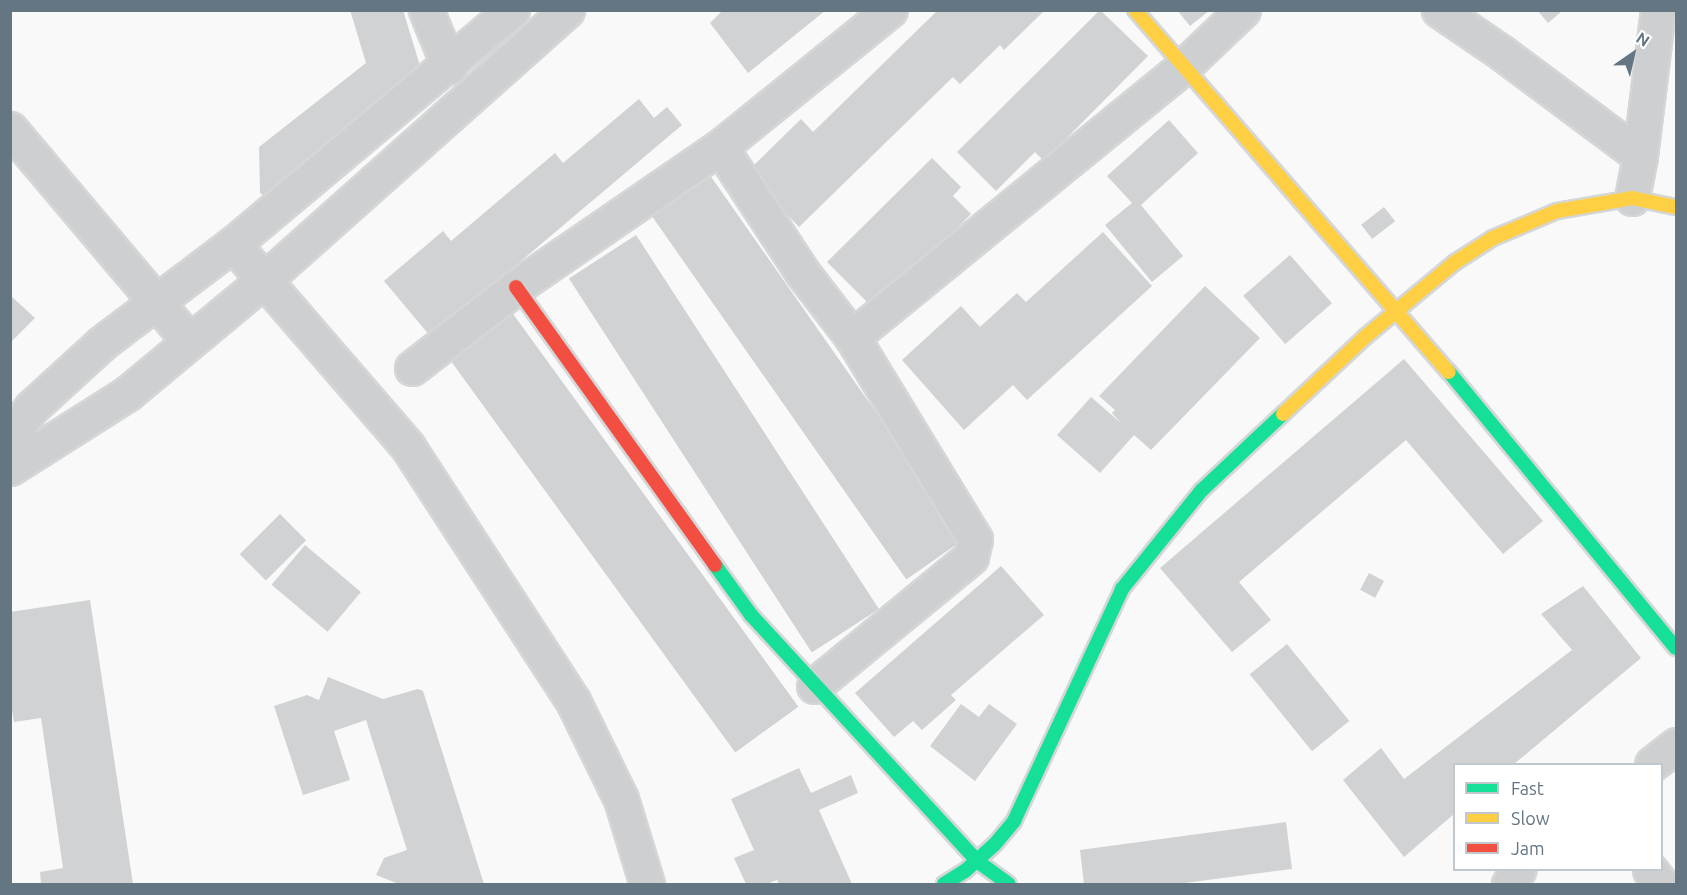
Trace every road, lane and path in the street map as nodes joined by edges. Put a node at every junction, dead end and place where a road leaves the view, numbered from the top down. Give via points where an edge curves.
1 (426, 10) edge
2 (512, 10) edge
3 (567, 10) edge
4 (890, 10) edge
5 (1135, 10) edge
6 (1243, 10) edge
7 (1439, 10) edge
8 (1658, 10) edge
9 (449, 66) junction
10 (1184, 66) junction
11 (10, 129) edge
12 (720, 147) junction
13 (1640, 156) junction
14 (1632, 198) junction
15 (1677, 207) edge
16 (233, 244) junction
17 (263, 281) junction
18 (516, 287) junction
19 (156, 302) junction
20 (1396, 310) junction
21 (852, 337) junction
22 (189, 341) junction
23 (412, 368) dead end
24 (10, 436) edge
25 (10, 468) edge
26 (1677, 648) edge
27 (814, 686) junction
28 (1677, 746) edge
29 (1655, 763) edge
30 (977, 861) junction
31 (1517, 871) edge
32 (1651, 871) edge
33 (647, 885) edge
34 (944, 885) edge
35 (1009, 885) edge
36 (1509, 885) edge
37 (1661, 885) edge

1 - 9 street
2 - 9 street
3 - 17 street
4 - 12 street
5 - 10 street
6 - 10 street
7 - 13 street
8 - 13 street
9 - 16 street
10 - 20 street
10 - 21 street
11 - 19 street
12 - 18 street
12 - 21 street via 802,272
13 - 14 street
14 - 15 street
14 - 20 street via 1557,211 1493,238 1454,263
16 - 17 street
16 - 19 street
17 - 22 street
17 - 33 street via 408,447 573,701 621,799
18 - 23 street
18 - 27 street via 751,615
19 - 22 street
19 - 24 street via 71,369 32,407
20 - 26 street
20 - 30 street via 1202,490 1156,544 1122,589 1014,821
21 - 27 street via 975,538 975,547 962,566
22 - 25 street via 128,393
27 - 30 street
28 - 29 street
30 - 34 street
30 - 35 street
31 - 36 street
32 - 37 street

